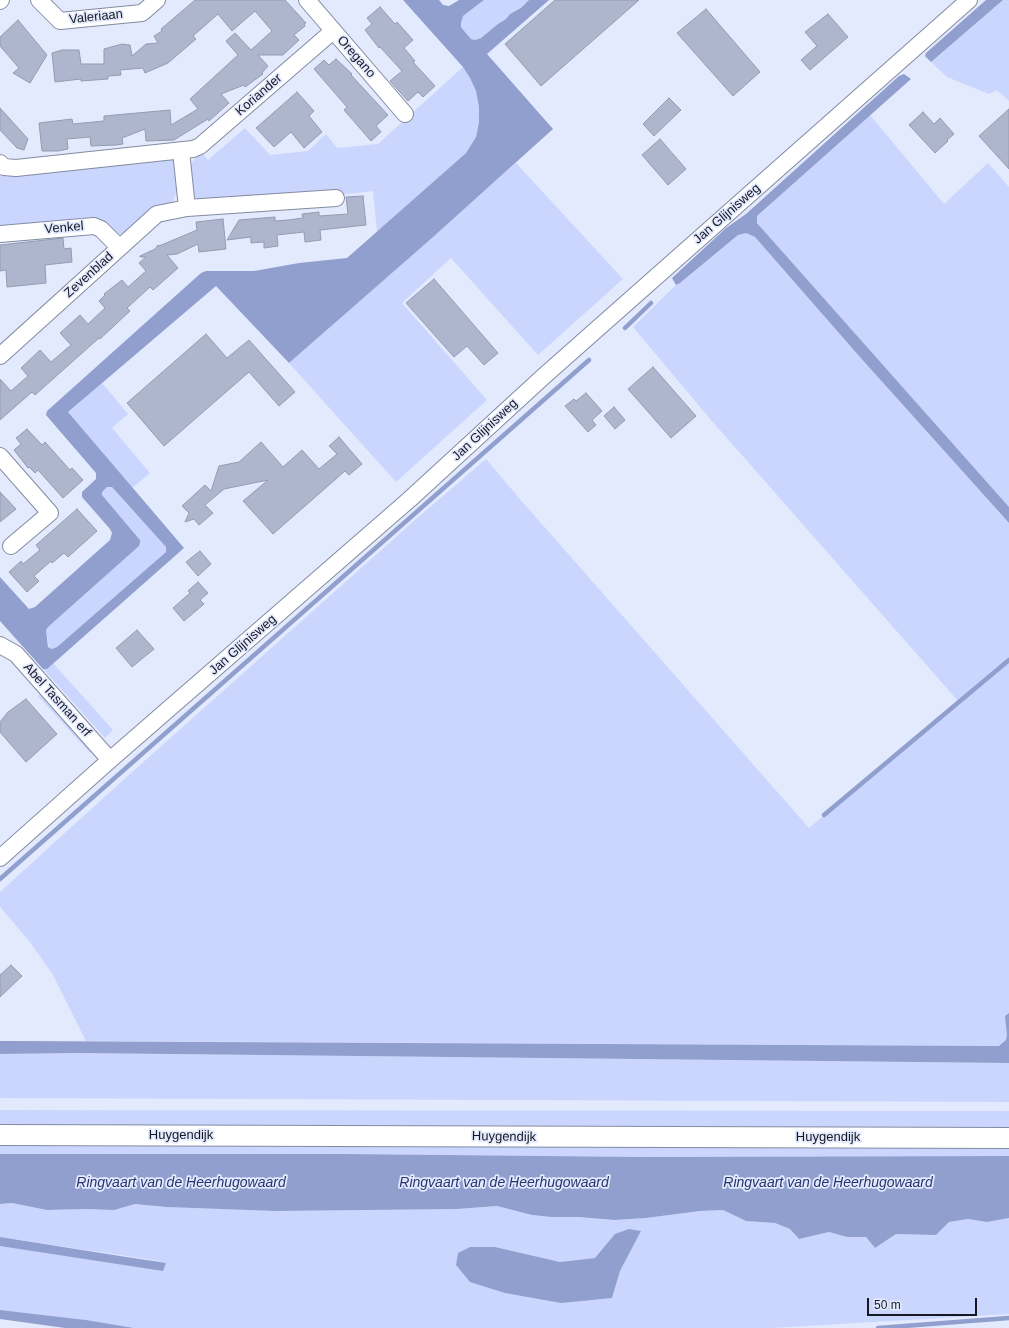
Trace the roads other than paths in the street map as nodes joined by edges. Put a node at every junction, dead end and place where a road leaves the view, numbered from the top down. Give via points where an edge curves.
1 (39, 0) edge
2 (156, 0) edge
3 (307, 0) edge
4 (969, 0) edge
5 (333, 31) junction
6 (405, 114) dead end
7 (182, 151) junction
8 (0, 163) edge
9 (336, 198) dead end
10 (187, 208) junction
11 (0, 234) edge
12 (120, 247) junction
13 (0, 356) edge
14 (0, 456) edge
15 (11, 546) dead end
16 (0, 645) edge
17 (110, 760) junction
18 (0, 858) edge
19 (0, 1135) edge
20 (1009, 1138) edge

1 - 2 street, Valeriaan via 60,21 142,13
3 - 5 street, Oregano
4 - 17 street, Jan Glijnisweg via 544,376 410,500
5 - 6 street, Oregano
5 - 7 street, Koriander via 200,146
7 - 8 street, Koriander via 16,168
7 - 10 street
9 - 10 street, Zevenblad
10 - 12 street, Zevenblad via 157,214
11 - 12 street, Venkel via 94,226 101,229
12 - 13 street, Zevenblad
14 - 15 street via 50,513
16 - 17 street, Abel Tasman erf via 16,654
17 - 18 street, Jan Glijnisweg
19 - 20 main road, Huygendijk

